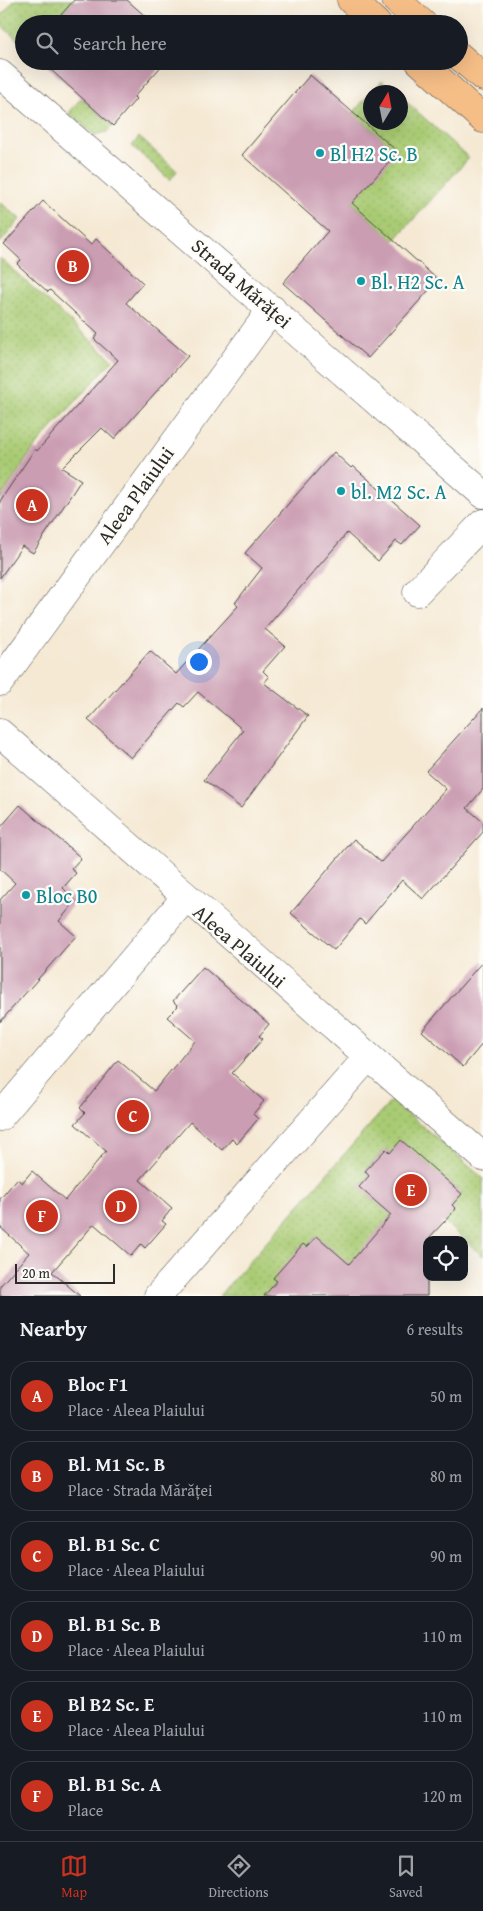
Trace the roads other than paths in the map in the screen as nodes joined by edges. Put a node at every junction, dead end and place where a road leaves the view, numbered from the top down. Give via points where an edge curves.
1 (351, 0) edge
2 (396, 0) edge
3 (367, 15) edge
4 (413, 15) edge
5 (468, 64) edge
6 (429, 70) edge
7 (0, 74) edge
8 (483, 77) edge
9 (483, 119) edge
10 (272, 308) junction
11 (483, 494) edge
12 (483, 523) edge
13 (417, 592) dead end
14 (0, 682) edge
15 (0, 733) edge
16 (185, 898) junction
17 (368, 1057) junction
18 (0, 1117) edge
19 (483, 1157) edge
20 (158, 1296) edge

1 - 3 main road
2 - 4 main road
5 - 8 main road
6 - 9 main road
7 - 10 street, Strada Mărăței
10 - 11 street, Strada Mărăței
10 - 14 street, Aleea Plaiului
12 - 13 street
15 - 16 street, Aleea Plaiului
16 - 17 street, Aleea Plaiului
16 - 18 street
17 - 19 street, Aleea Plaiului
17 - 20 street

